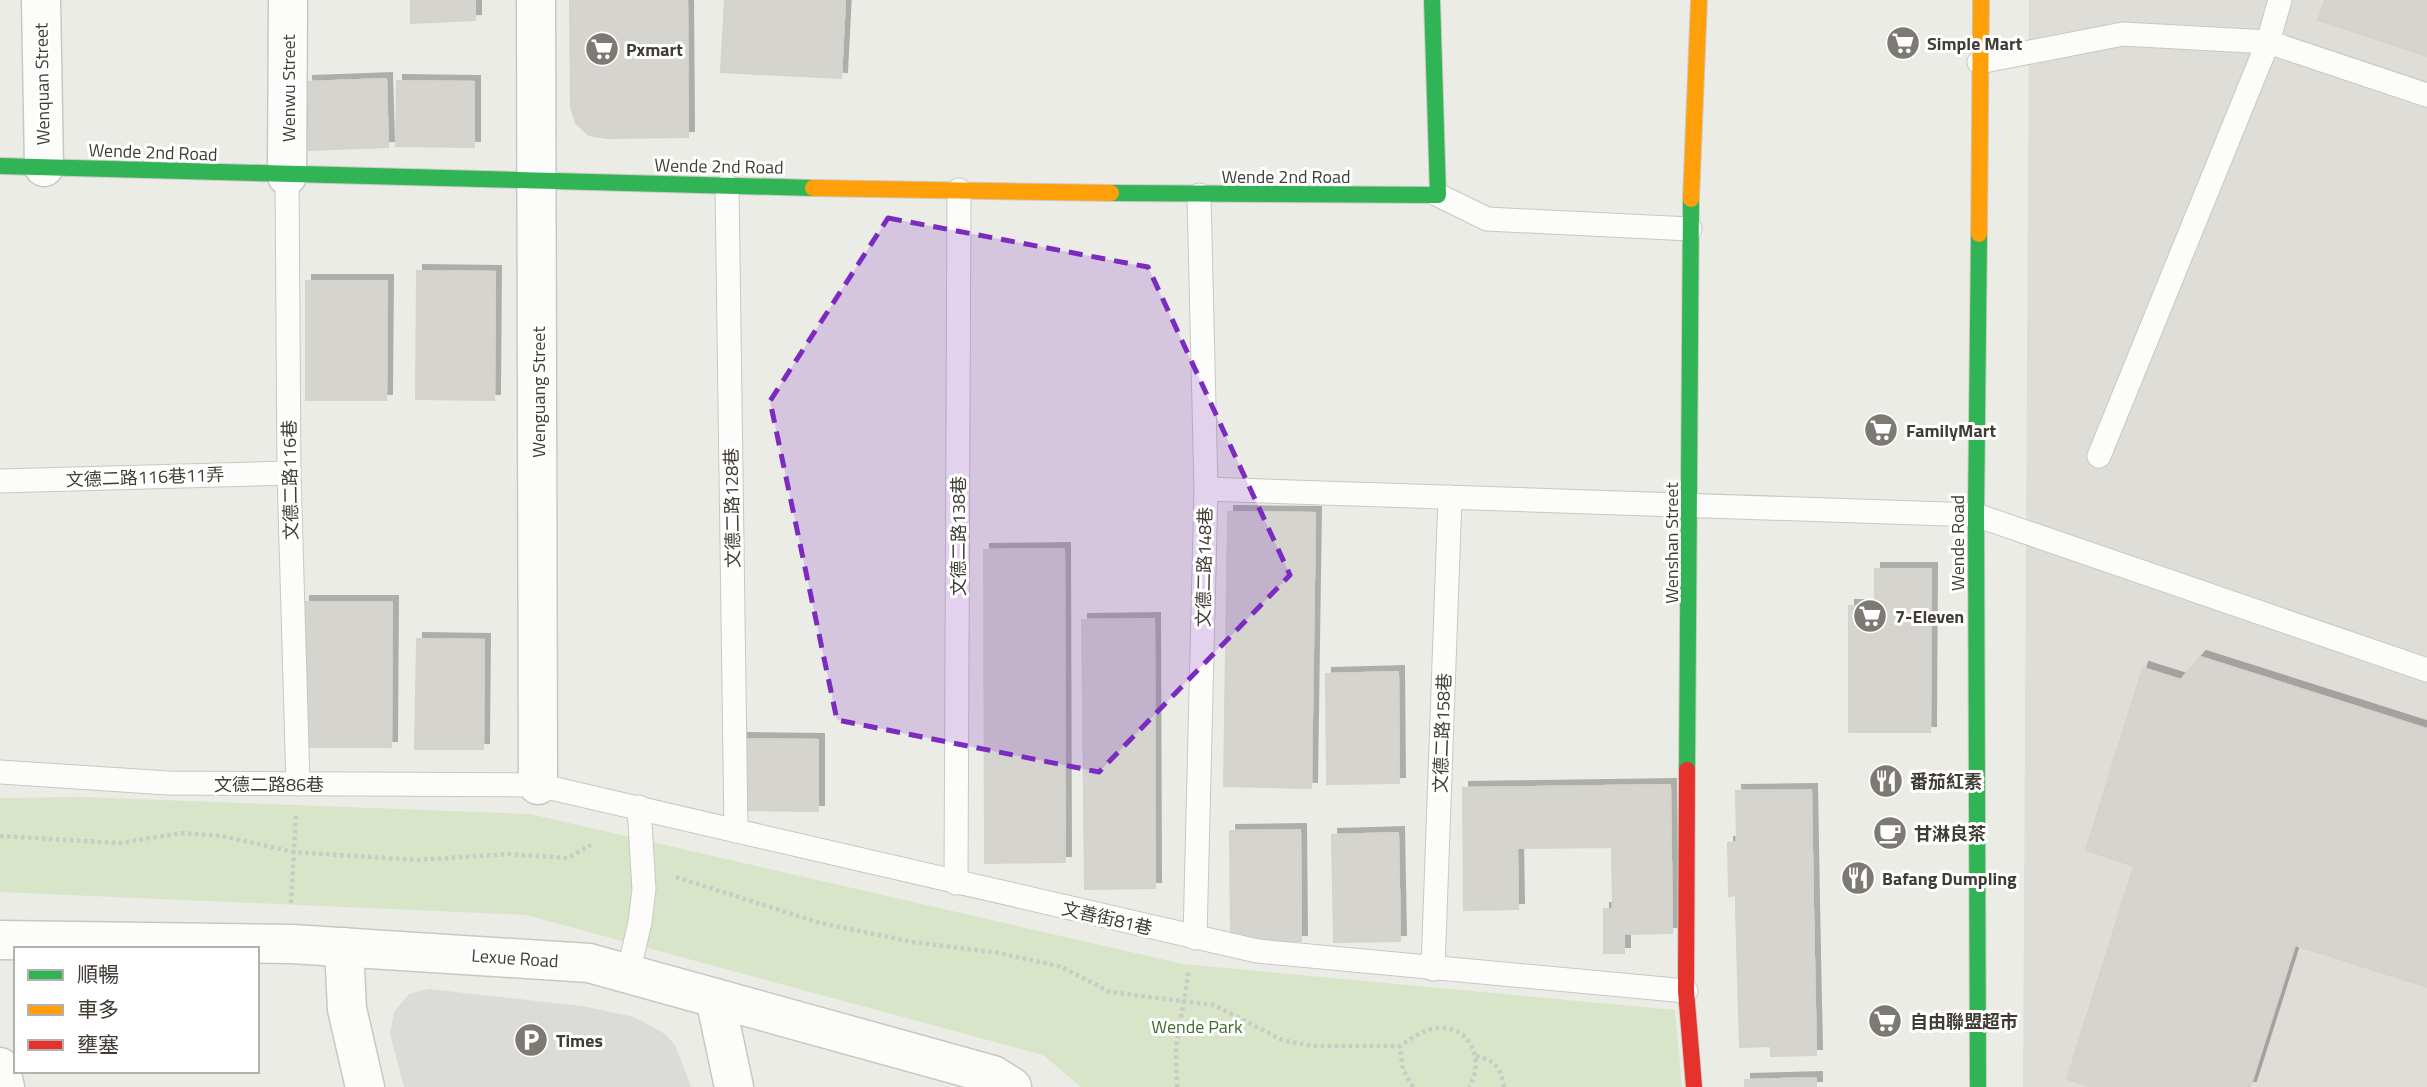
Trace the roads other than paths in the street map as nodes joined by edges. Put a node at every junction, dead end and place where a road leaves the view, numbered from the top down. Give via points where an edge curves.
1 (41, 0) edge
2 (288, 0) edge
3 (536, 0) edge
4 (1432, 0) edge
5 (1699, 0) edge
6 (1981, 0) edge
7 (2280, 0) edge
8 (2268, 42) junction
9 (1979, 62) junction
10 (2427, 95) edge
11 (0, 166) edge
12 (44, 167) junction
13 (287, 176) junction
14 (538, 180) junction
15 (727, 186) junction
16 (959, 190) junction
17 (1199, 195) junction
18 (1438, 195) junction
19 (1690, 229) junction
20 (2099, 456) dead end
21 (289, 472) junction
22 (0, 481) edge
23 (1206, 489) junction
24 (1450, 497) junction
25 (1690, 506) junction
26 (1976, 515) junction
27 (2427, 670) edge
28 (0, 772) edge
29 (538, 785) junction
30 (297, 794) junction
31 (639, 807) junction
32 (736, 831) junction
33 (956, 883) junction
34 (1195, 938) junction
35 (0, 940) edge
36 (344, 947) junction
37 (1433, 969) junction
38 (628, 974) junction
39 (1686, 991) junction
40 (715, 998) junction
41 (0, 1067) edge
42 (5, 1087) edge
43 (365, 1087) edge
44 (734, 1087) edge
45 (1012, 1087) edge
46 (1694, 1087) edge
47 (1978, 1087) edge

1 - 12 street, Wenquan Street
2 - 13 street, Wenwu Street
3 - 14 street, Wenguang Street
4 - 18 street
5 - 19 street, Wenshan Street
6 - 9 street, Wende Road
7 - 8 lane
8 - 9 lane via 2123,34
8 - 10 lane
8 - 20 lane
9 - 26 street, Wende Road
11 - 12 street, Wende 2nd Road
12 - 13 street, Wende 2nd Road
13 - 14 street, Wende 2nd Road
13 - 21 lane, 文德二路116巷
14 - 15 street, Wende 2nd Road
14 - 29 street, Wenguang Street
15 - 16 street, Wende 2nd Road
15 - 32 lane, 文德二路128巷
16 - 17 street, Wende 2nd Road
16 - 33 lane, 文德二路138巷
17 - 18 street, Wende 2nd Road
17 - 23 lane, 文德二路148巷
18 - 19 lane via 1487,219
19 - 25 street, Wenshan Street
21 - 22 lane, 文德二路116巷11弄
21 - 30 lane, 文德二路116巷
23 - 24 lane
23 - 34 lane, 文德二路148巷
24 - 25 lane
24 - 37 lane, 文德二路158巷
25 - 26 lane
25 - 39 street, Wenshan Street
26 - 27 lane
26 - 47 street, Wende Road
28 - 30 lane, 文德二路86巷
29 - 30 lane, 文德二路86巷
29 - 31 lane, 文善街81巷
31 - 32 lane, 文善街81巷
31 - 38 lane via 644,889
32 - 33 lane, 文善街81巷
33 - 34 lane, 文善街81巷
34 - 37 lane, 文善街81巷 via 1256,951
35 - 36 street, Lexue Road
36 - 38 street, Lexue Road via 589,964
36 - 43 street via 347,1009
37 - 39 lane, 文善街81巷
38 - 40 street, Lexue Road
39 - 46 street, Wenshan Street
40 - 44 street
40 - 45 street, Lexue Road via 993,1075
41 - 42 street

